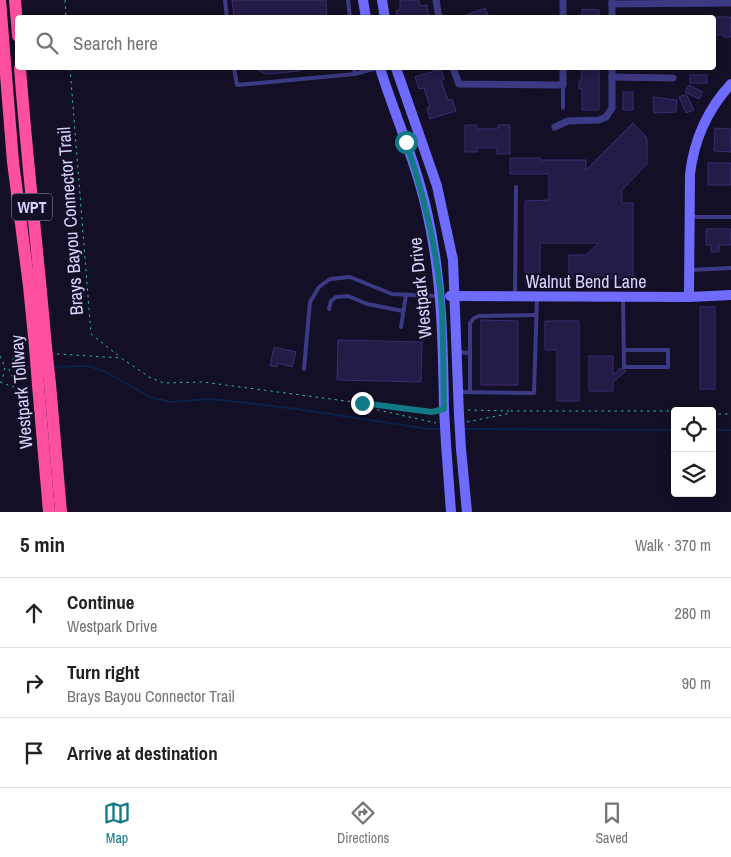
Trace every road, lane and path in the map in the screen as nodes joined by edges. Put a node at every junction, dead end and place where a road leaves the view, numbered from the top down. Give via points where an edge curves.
1 (0, 0) edge
2 (15, 0) edge
3 (65, 0) edge
4 (225, 0) edge
5 (348, 0) edge
6 (363, 0) edge
7 (382, 0) edge
8 (436, 0) edge
9 (563, 0) edge
10 (612, 2) edge
11 (731, 3) edge
12 (16, 15) edge
13 (66, 15) edge
14 (227, 15) edge
15 (350, 15) edge
16 (366, 15) edge
17 (384, 15) edge
18 (438, 15) edge
19 (563, 15) edge
20 (612, 15) edge
21 (20, 70) edge
22 (70, 70) edge
23 (234, 70) edge
24 (354, 70) edge
25 (370, 70) edge
26 (379, 70) edge
27 (397, 70) edge
28 (454, 70) edge
29 (563, 70) edge
30 (612, 70) edge
31 (355, 74) junction
32 (612, 77) junction
33 (673, 78) dead end
34 (563, 85) junction
35 (729, 91) edge
36 (563, 108) dead end
37 (555, 127) dead end
38 (420, 137) junction
39 (406, 142) junction
40 (516, 187) dead end
41 (442, 210) junction
42 (427, 213) junction
43 (690, 217) junction
44 (731, 217) edge
45 (731, 268) edge
46 (690, 270) junction
47 (406, 294) junction
48 (731, 295) edge
49 (440, 296) junction
50 (455, 296) junction
51 (515, 297) junction
52 (537, 297) junction
53 (623, 297) junction
54 (690, 297) junction
55 (329, 309) dead end
56 (403, 311) junction
57 (536, 315) junction
58 (401, 327) dead end
59 (624, 350) junction
60 (41, 351) junction
61 (457, 352) junction
62 (470, 353) junction
63 (0, 356) edge
64 (121, 358) junction
65 (304, 369) dead end
66 (1, 382) edge
67 (44, 384) junction
68 (459, 392) junction
69 (470, 392) junction
70 (362, 403) junction
71 (444, 409) junction
72 (510, 411) junction
73 (671, 411) edge
74 (716, 414) edge
75 (731, 414) edge
76 (462, 415) junction
77 (443, 422) dead end
78 (46, 472) junction
79 (45, 512) edge
80 (49, 512) edge
81 (61, 512) edge
82 (450, 512) edge
83 (467, 512) edge

1 - 60 highway, Westpark Tollway / WPT via 13,162
2 - 12 highway
3 - 13 path
4 - 14 lane
5 - 15 lane
6 - 16 main road
7 - 17 main road
8 - 18 street
9 - 19 street
10 - 11 street
10 - 20 street
21 - 60 highway, Westpark Tollway / WPT via 38,256
22 - 64 path, Brays Bayou Connector Trail via 91,334
23 - 31 lane via 236,86
24 - 31 lane
25 - 31 lane
26 - 39 main road, Westpark Drive
27 - 38 main road, Westpark Drive
28 - 34 street via 459,84
29 - 34 street
30 - 32 street
32 - 33 street
32 - 37 street via 612,108 606,117 568,121
34 - 36 lane
35 - 43 main road via 706,118 692,155
38 - 39 main road
38 - 41 main road, Westpark Drive
39 - 42 main road, Westpark Drive
40 - 51 lane
41 - 42 main road
41 - 50 main road, Westpark Drive via 453,260
42 - 49 main road, Westpark Drive
43 - 44 lane
43 - 46 main road
45 - 46 lane
46 - 54 main road
47 - 49 lane
47 - 56 lane
47 - 65 lane via 392,294 350,277 330,279 319,287 310,302
48 - 54 main road, Walnut Bend Lane
49 - 50 main road, Walnut Bend Lane
49 - 71 main road, Westpark Drive
50 - 51 main road, Walnut Bend Lane
50 - 61 main road, Westpark Drive
51 - 52 main road, Walnut Bend Lane
52 - 53 main road, Walnut Bend Lane
52 - 57 lane
53 - 54 main road, Walnut Bend Lane
53 - 59 lane
55 - 56 lane via 331,301 341,295
56 - 58 lane
57 - 62 lane via 474,318 470,323
57 - 69 lane via 534,393
59 - 59 lane via 624,367 668,367 668,350
60 - 64 path
60 - 66 path via 11,360 9,371 16,383 13,387
60 - 67 highway, Westpark Tollway / WPT, bridge
61 - 62 lane
61 - 68 main road, Westpark Drive
62 - 69 lane
63 - 66 path via 5,367
64 - 70 path, Brays Bayou Connector Trail via 164,383 203,382
67 - 78 highway, Westpark Tollway / WPT
67 - 81 highway, Westpark Tollway / WPT
68 - 69 lane
68 - 76 main road, Westpark Drive
70 - 71 path, Brays Bayou Connector Trail via 432,412
70 - 77 path, Brays Bayou Connector Trail via 374,409
71 - 82 main road, Westpark Drive, bridge
72 - 73 path
72 - 76 path
72 - 76 path via 507,414
74 - 75 path
76 - 83 main road, Westpark Drive, bridge via 461,449
78 - 79 highway
78 - 80 highway, Westpark Tollway / WPT

